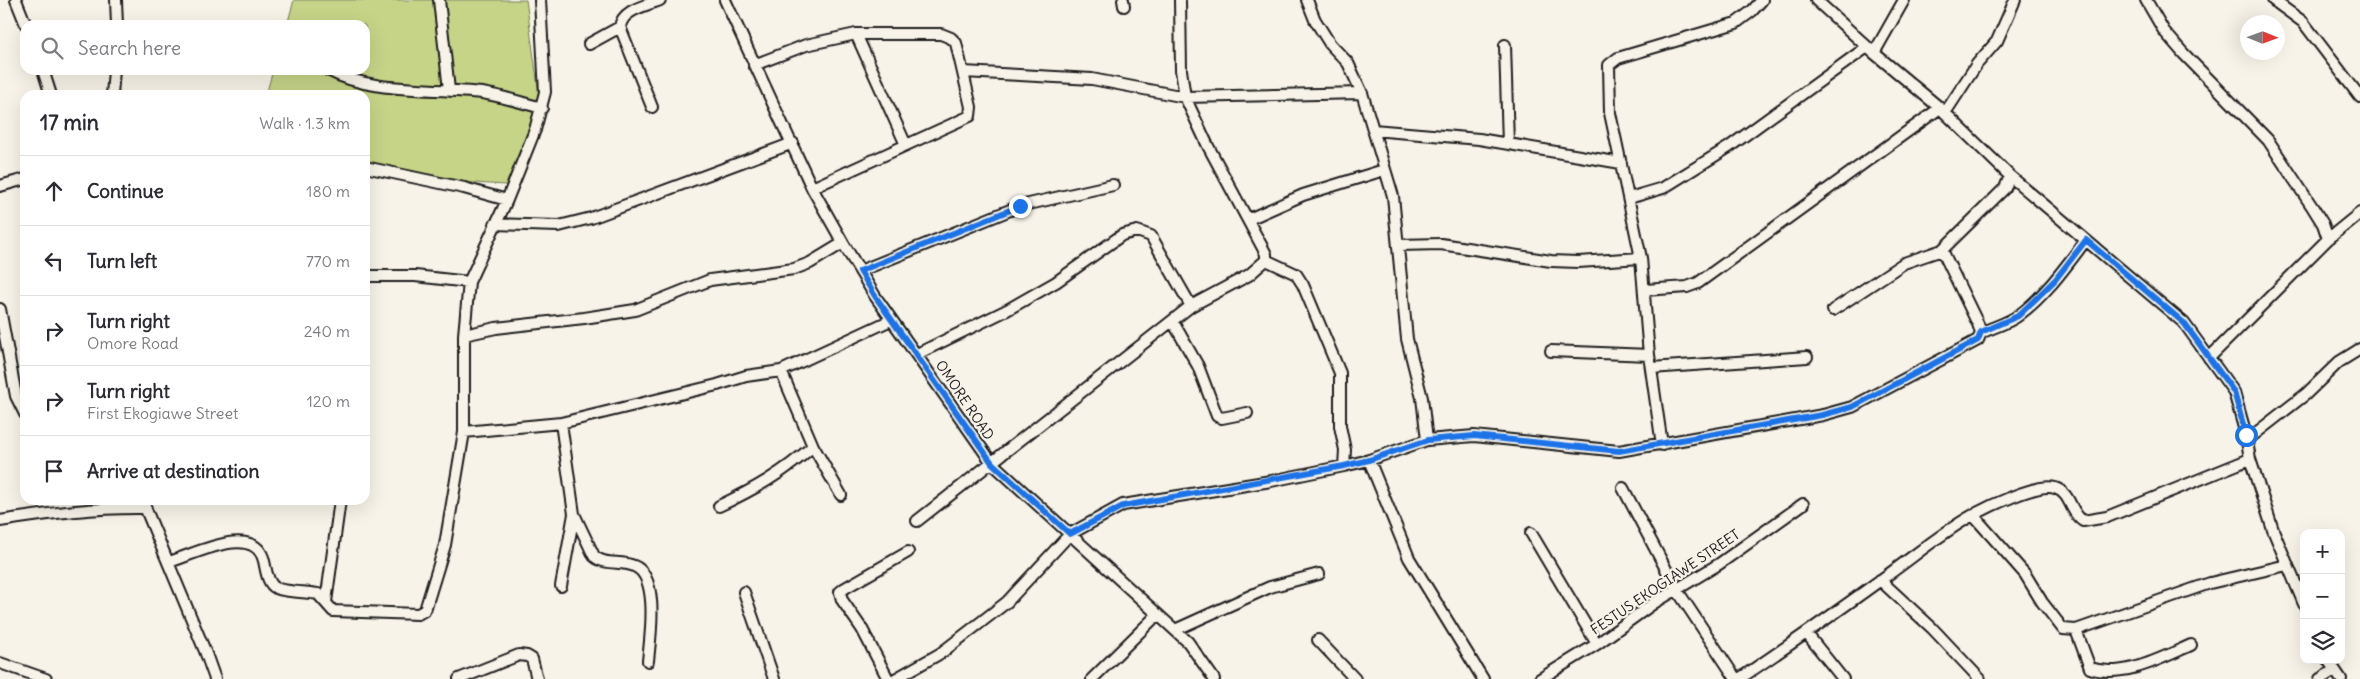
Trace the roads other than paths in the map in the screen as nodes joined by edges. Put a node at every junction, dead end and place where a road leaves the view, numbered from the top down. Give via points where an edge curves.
1 (16, 0) edge
2 (116, 0) edge
3 (439, 0) edge
4 (540, 0) edge
5 (660, 0) edge
6 (725, 0) edge
7 (1180, 0) edge
8 (1307, 0) edge
9 (1762, 0) edge
10 (1816, 0) edge
11 (1904, 0) edge
12 (2015, 0) edge
13 (2146, 0) edge
14 (2273, 0) edge
15 (24, 20) edge
16 (118, 20) edge
17 (620, 27) junction
18 (856, 34) junction
19 (589, 44) dead end
20 (1505, 45) dead end
21 (1870, 50) junction
22 (754, 65) junction
23 (964, 72) junction
24 (45, 75) edge
25 (114, 75) edge
26 (339, 75) edge
27 (49, 90) edge
28 (112, 90) edge
29 (449, 90) junction
30 (1362, 93) junction
31 (1185, 97) junction
32 (2360, 97) edge
33 (652, 107) dead end
34 (542, 108) junction
35 (1942, 111) junction
36 (1374, 130) junction
37 (793, 143) junction
38 (906, 144) junction
39 (1508, 144) junction
40 (1621, 163) junction
41 (370, 168) edge
42 (1384, 170) junction
43 (2010, 176) junction
44 (20, 180) edge
45 (1113, 185) dead end
46 (0, 186) edge
47 (812, 188) junction
48 (1629, 198) junction
49 (507, 200) junction
50 (2360, 213) edge
51 (1248, 219) junction
52 (496, 224) junction
53 (2328, 239) junction
54 (2086, 240) junction
55 (843, 243) junction
56 (1399, 245) junction
57 (1942, 250) junction
58 (1641, 258) junction
59 (1266, 260) junction
60 (860, 271) junction
61 (370, 276) edge
62 (470, 282) junction
63 (1645, 290) junction
64 (1192, 306) junction
65 (0, 308) edge
66 (1833, 310) dead end
67 (891, 320) junction
68 (1173, 322) junction
69 (1981, 332) junction
70 (464, 335) junction
71 (2360, 349) edge
72 (1551, 351) dead end
73 (917, 354) junction
74 (1649, 355) junction
75 (1807, 358) dead end
76 (2209, 358) junction
77 (1651, 368) junction
78 (780, 372) junction
79 (20, 404) edge
80 (1247, 413) dead end
81 (561, 423) junction
82 (464, 432) junction
83 (1428, 440) junction
84 (2247, 440) junction
85 (1662, 445) junction
86 (813, 446) junction
87 (2250, 459) junction
88 (1369, 460) junction
89 (992, 463) junction
90 (1344, 466) junction
91 (1622, 488) dead end
92 (841, 496) dead end
93 (1803, 504) dead end
94 (137, 505) edge
95 (144, 505) edge
96 (339, 505) edge
97 (719, 506) dead end
98 (574, 514) junction
99 (1973, 515) junction
100 (0, 521) edge
101 (917, 521) dead end
102 (1531, 533) dead end
103 (1070, 534) junction
104 (908, 552) dead end
105 (169, 562) junction
106 (2287, 565) junction
107 (1320, 574) dead end
108 (1880, 580) junction
109 (562, 586) dead end
110 (1677, 590) junction
111 (744, 592) dead end
112 (2300, 595) edge
113 (326, 602) junction
114 (1157, 615) junction
115 (1175, 630) junction
116 (2076, 630) junction
117 (1807, 634) junction
118 (1318, 640) dead end
119 (1597, 644) junction
120 (2192, 645) dead end
121 (648, 660) dead end
122 (0, 663) edge
123 (2330, 664) edge
124 (2333, 670) junction
125 (46, 679) edge
126 (215, 679) edge
127 (459, 679) edge
128 (537, 679) edge
129 (774, 679) edge
130 (888, 679) edge
131 (896, 679) edge
132 (1092, 679) edge
133 (1214, 679) edge
134 (1355, 679) edge
135 (1483, 679) edge
136 (1540, 679) edge
137 (1737, 679) edge
138 (1843, 679) edge
139 (1980, 679) edge
140 (2320, 679) edge
141 (2341, 679) edge

1 - 15 street
2 - 16 street
3 - 29 street
4 - 34 street via 545,65
5 - 17 street via 625,15
6 - 22 street, OMORE ROAD
7 - 31 street via 1181,70
8 - 30 street via 1315,20 1348,64
9 - 40 street via 1736,23 1618,58 1609,64 1610,113
10 - 21 street
11 - 21 street
12 - 35 street via 1997,41
13 - 53 street via 2164,31 2183,53 2268,140 2323,224
14 - 32 street via 2303,22
17 - 19 street
17 - 33 street
18 - 22 street via 806,46
18 - 23 street via 941,34 956,43
18 - 38 street
20 - 39 street
21 - 35 street
21 - 48 street via 1663,188
22 - 37 street, OMORE ROAD
23 - 31 street via 1092,79
23 - 38 street via 970,116
24 - 27 street
25 - 28 street
26 - 29 street via 352,81
29 - 34 street via 484,93
30 - 31 street
30 - 36 street
31 - 51 street
34 - 49 street
35 - 43 street
35 - 63 street via 1698,283 1688,287
36 - 39 street
36 - 42 street
37 - 47 street, OMORE ROAD
37 - 52 street via 591,218 559,226
38 - 47 street
39 - 40 street
40 - 48 street
41 - 49 street
42 - 51 street via 1302,195
42 - 56 street via 1393,196
43 - 54 street
43 - 57 street via 2005,188
44 - 46 street
45 - 60 street via 1020,206
47 - 55 street, OMORE ROAD
48 - 58 street
49 - 52 street
50 - 53 street
51 - 59 street
52 - 62 street
53 - 76 street
54 - 69 street via 2055,280 2018,316
54 - 76 street via 2184,323
55 - 60 street, OMORE ROAD
55 - 70 street via 794,269 710,280 635,310
56 - 58 street via 1441,244 1551,261
56 - 83 street via 1407,339 1422,398
57 - 66 street via 1904,263
57 - 69 street
58 - 63 street
59 - 64 street via 1248,275
59 - 90 street via 1296,274 1340,373
60 - 67 street, OMORE ROAD
61 - 62 street via 415,276
62 - 70 street
63 - 74 street
64 - 68 street
64 - 73 street via 1151,236 1137,231 1122,235 1056,282 1007,310
65 - 79 street
67 - 73 street, OMORE ROAD
67 - 78 street
68 - 80 street via 1198,366 1217,416
68 - 89 street
69 - 85 street via 1978,340 1852,407
70 - 82 street
71 - 84 street via 2339,362 2306,394
72 - 74 street
73 - 89 street, OMORE ROAD
74 - 77 street
75 - 77 street
76 - 84 street via 2234,392
77 - 85 street
78 - 81 street via 746,376
78 - 86 street
81 - 82 street
81 - 98 street
82 - 113 street via 445,545 425,610 418,614 333,611
83 - 85 street via 1474,436 1619,451
83 - 88 street
84 - 87 street
86 - 92 street
86 - 97 street via 758,488
87 - 99 street via 2108,517 2083,521 2075,516 2067,497 2055,488 2043,487
87 - 106 street
88 - 90 street
88 - 135 street via 1409,558
89 - 101 street
89 - 103 street, OMORE ROAD
90 - 103 street via 1123,506
91 - 110 street
93 - 110 street, FESTUS EKOGIAWE STREET
94 - 100 street
95 - 105 street
96 - 113 street
98 - 109 street
98 - 121 street via 599,561 635,566 643,573 650,588 652,620
99 - 108 street
99 - 116 street via 2025,574 2063,629
102 - 119 street
103 - 114 street, OMORE ROAD
103 - 131 street via 1007,602 942,653
104 - 130 street via 840,592
105 - 113 street via 234,540 246,542 263,556 270,582 276,589 318,594
105 - 126 street
106 - 112 street
106 - 116 street via 2210,583
107 - 115 street via 1270,586
108 - 117 street
108 - 139 street
110 - 119 street, FESTUS EKOGIAWE STREET
110 - 137 street
111 - 129 street
114 - 115 street, OMORE ROAD
114 - 132 street
115 - 133 street, OMORE ROAD via 1188,642
116 - 120 street via 2090,668 2102,674 2114,674 2148,664
117 - 137 street
117 - 138 street
118 - 134 street
119 - 136 street, FESTUS EKOGIAWE STREET
122 - 125 street
123 - 124 street
124 - 140 street
124 - 141 street
127 - 128 street via 519,656 532,659

